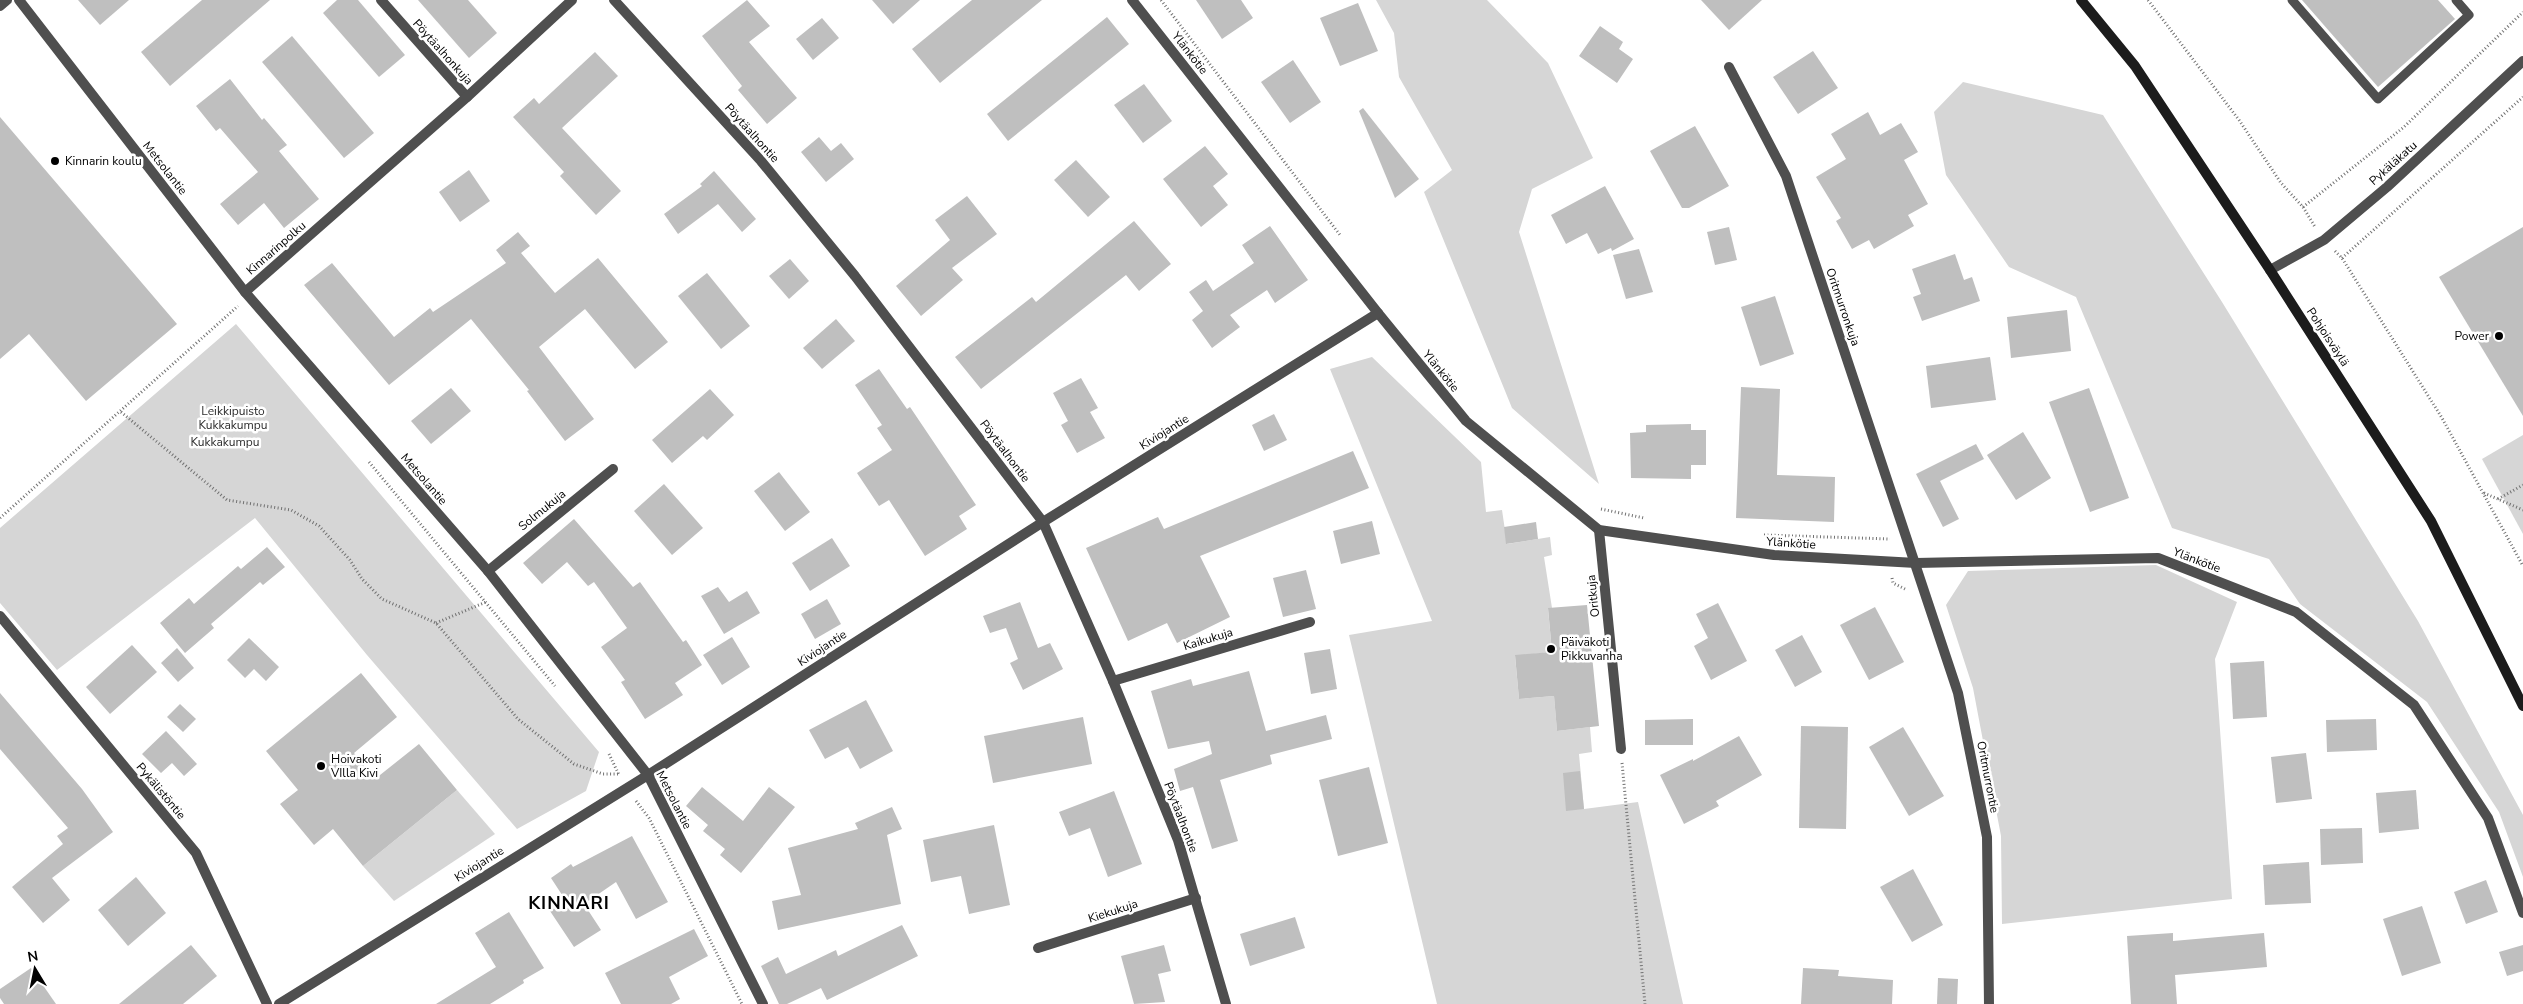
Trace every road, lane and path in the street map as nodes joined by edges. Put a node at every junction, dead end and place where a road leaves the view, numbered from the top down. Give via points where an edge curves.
1 (7, 0) edge
2 (19, 0) edge
3 (381, 0) edge
4 (572, 0) edge
5 (614, 0) edge
6 (1132, 0) edge
7 (1162, 0) edge
8 (2081, 0) edge
9 (2148, 0) edge
10 (2292, 0) edge
11 (2456, 0) edge
12 (0, 6) edge
13 (2523, 12) edge
14 (2523, 61) edge
15 (1729, 67) dead end
16 (2523, 96) edge
17 (467, 97) junction
18 (2303, 208) junction
19 (1343, 239) dead end
20 (2324, 240) junction
21 (2342, 258) junction
22 (2270, 270) junction
23 (245, 292) junction
24 (232, 298) dead end
25 (238, 306) junction
26 (1378, 313) junction
27 (244, 314) dead end
28 (121, 412) junction
29 (365, 458) dead end
30 (613, 469) dead end
31 (2523, 485) edge
32 (2483, 493) junction
33 (2498, 499) junction
34 (1596, 507) dead end
35 (2523, 510) edge
36 (0, 518) edge
37 (1648, 519) dead end
38 (1043, 522) junction
39 (1599, 530) junction
40 (1754, 535) dead end
41 (1882, 539) junction
42 (1908, 540) junction
43 (1887, 561) junction
44 (1916, 563) junction
45 (2523, 566) edge
46 (488, 571) junction
47 (1910, 591) dead end
48 (486, 602) junction
49 (0, 616) edge
50 (1310, 622) dead end
51 (436, 623) junction
52 (1113, 681) junction
53 (558, 690) dead end
54 (2523, 706) edge
55 (1621, 749) joint
56 (607, 750) dead end
57 (619, 774) junction
58 (648, 775) junction
59 (625, 788) junction
60 (1196, 898) junction
61 (2523, 913) edge
62 (1038, 948) dead end
63 (267, 1004) edge
64 (279, 1004) edge
65 (742, 1004) edge
66 (763, 1004) edge
67 (1226, 1004) edge
68 (1644, 1004) edge
69 (1989, 1004) edge

1 - 12 street
2 - 23 street, Metsolantie
3 - 17 street, Pöytäalhonkuja
4 - 17 street, Kinnarinpolku
5 - 38 street, Pöytäalhontie via 761,161 855,276
6 - 26 street, Ylänkötie
7 - 19 path
8 - 22 main road, Pohjoisväylä via 2135,66
9 - 18 path via 2239,120 2281,183
10 - 11 lane via 2378,99 2469,15
13 - 18 path via 2404,127
14 - 20 street, Pykäläkatu via 2387,187
15 - 42 street, Oritmurronkuja via 1786,176
16 - 21 path
17 - 23 street, Kinnarinpolku
18 - 20 path
20 - 21 path
20 - 22 street, Pykäläkatu
21 - 32 path via 2442,418
22 - 54 main road, Pohjoisväylä via 2431,521
23 - 25 path, Kinnarinpolku
23 - 46 street, Metsolantie
24 - 25 path
25 - 27 path
25 - 28 path, Kinnarinpolku
26 - 38 street, Kiviojantie
26 - 39 street, Ylänkötie via 1466,421
28 - 36 path, Kinnarinpolku
28 - 51 path via 227,500 291,510 319,526 382,599
29 - 48 path
30 - 46 street, Solmukuja
31 - 33 path
32 - 33 path
32 - 45 path
33 - 35 path
34 - 37 path
38 - 52 street, Pöytäalhontie
38 - 58 street, Kiviojantie
39 - 43 street, Ylänkötie via 1774,555
39 - 55 street, Oritkuja
40 - 41 path
41 - 42 path
41 - 43 path
42 - 44 street, Oritmurronkuja
43 - 44 street, Ylänkötie
43 - 47 path via 1893,583
44 - 61 street, Ylänkötie via 2158,558 2296,612 2414,705 2488,818
44 - 69 street, Oritmurrontie via 1958,693 1987,837
46 - 58 street, Metsolantie
48 - 51 path
48 - 53 path
49 - 63 street, Pykälistöntie via 196,853
50 - 52 street, Kaikukuja
51 - 57 path via 518,719 574,764 603,774
52 - 60 street, Pöytäalhontie via 1178,840
55 - 68 path
56 - 57 path
57 - 59 path
58 - 59 street, Kiviojantie
58 - 66 street, Metsolantie
59 - 64 street, Kiviojantie
59 - 65 path via 648,818
60 - 62 street, Kiekukuja
60 - 67 street, Pöytäalhontie

